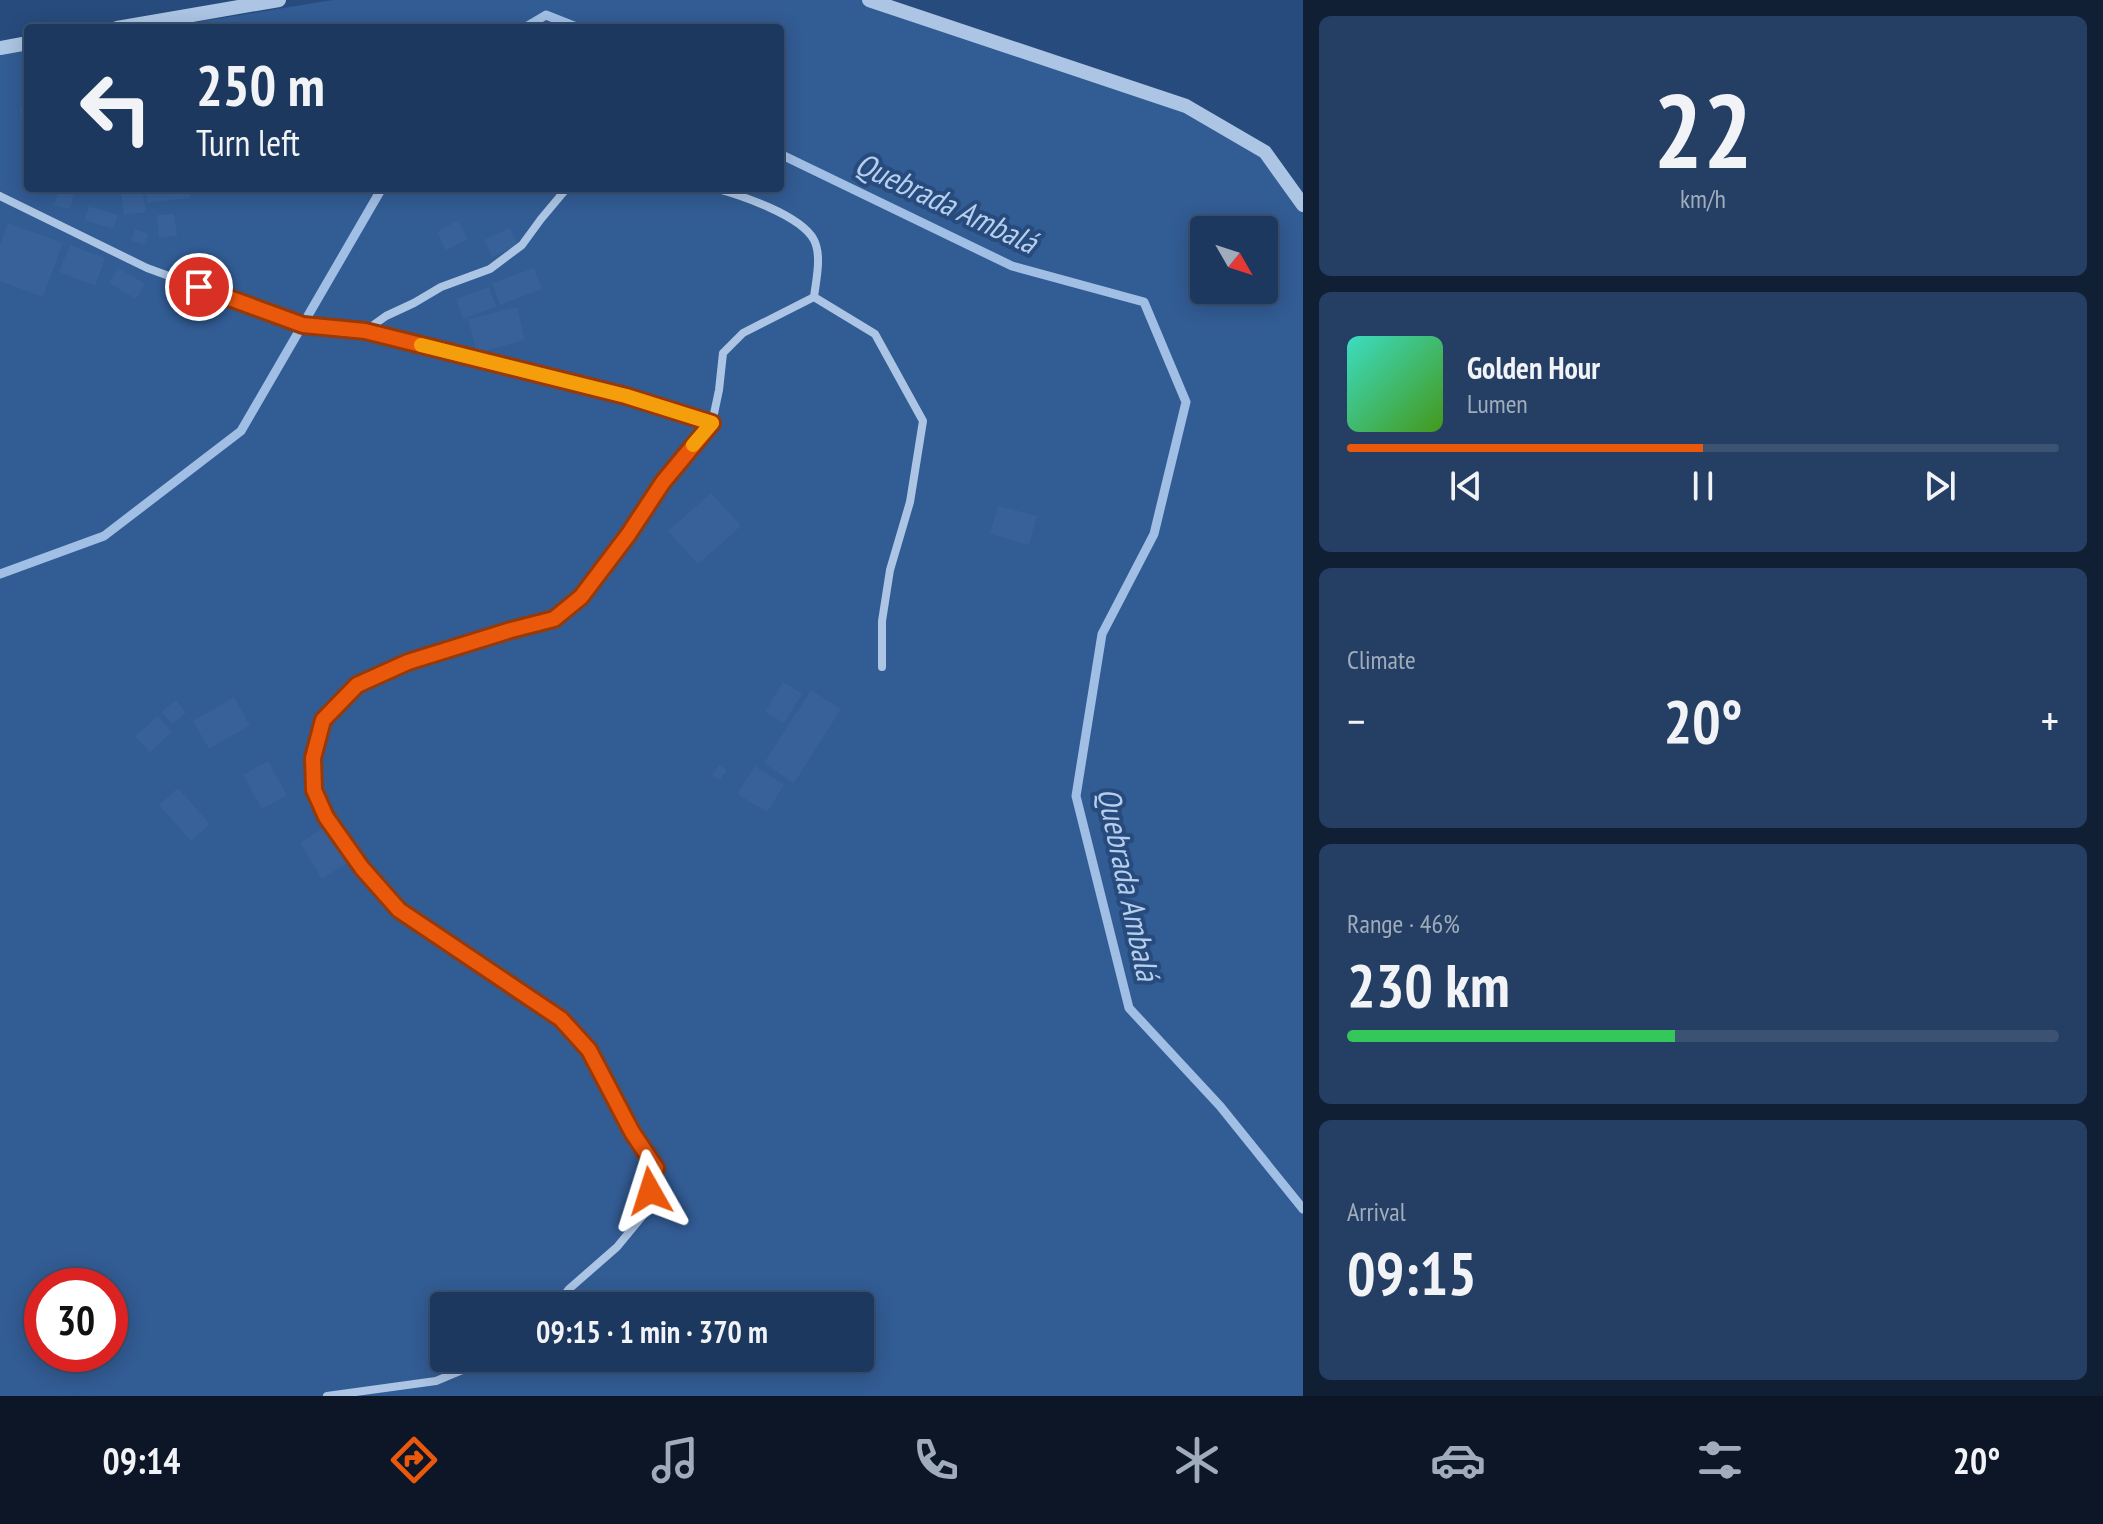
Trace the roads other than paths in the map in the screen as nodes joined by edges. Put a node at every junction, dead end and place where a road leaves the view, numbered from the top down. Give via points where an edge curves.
1 (279, 0) edge
2 (869, 0) edge
3 (140, 24) edge
4 (24, 44) edge
5 (0, 48) edge
6 (564, 192) edge
7 (727, 192) edge
8 (0, 196) edge
9 (1303, 205) edge
10 (814, 297) junction
11 (365, 331) junction
12 (712, 423) junction
13 (882, 667) dead end
14 (567, 1292) edge
15 (458, 1372) edge
16 (327, 1396) edge

1 - 3 street
2 - 9 street via 1186,106 1265,152
4 - 5 street
6 - 11 street via 522,245 490,269 441,287
7 - 10 street via 797,222 814,239
8 - 11 street via 161,274 303,325
10 - 12 street via 743,333 723,353
10 - 13 street via 875,334 923,421 910,502 890,570
11 - 12 street via 626,396
12 - 14 street via 581,597 554,619 408,662 357,685 323,720 313,758 314,790 326,817 362,868 399,910 561,1019 589,1050 656,1168 645,1213 617,1247
15 - 16 street via 436,1381

